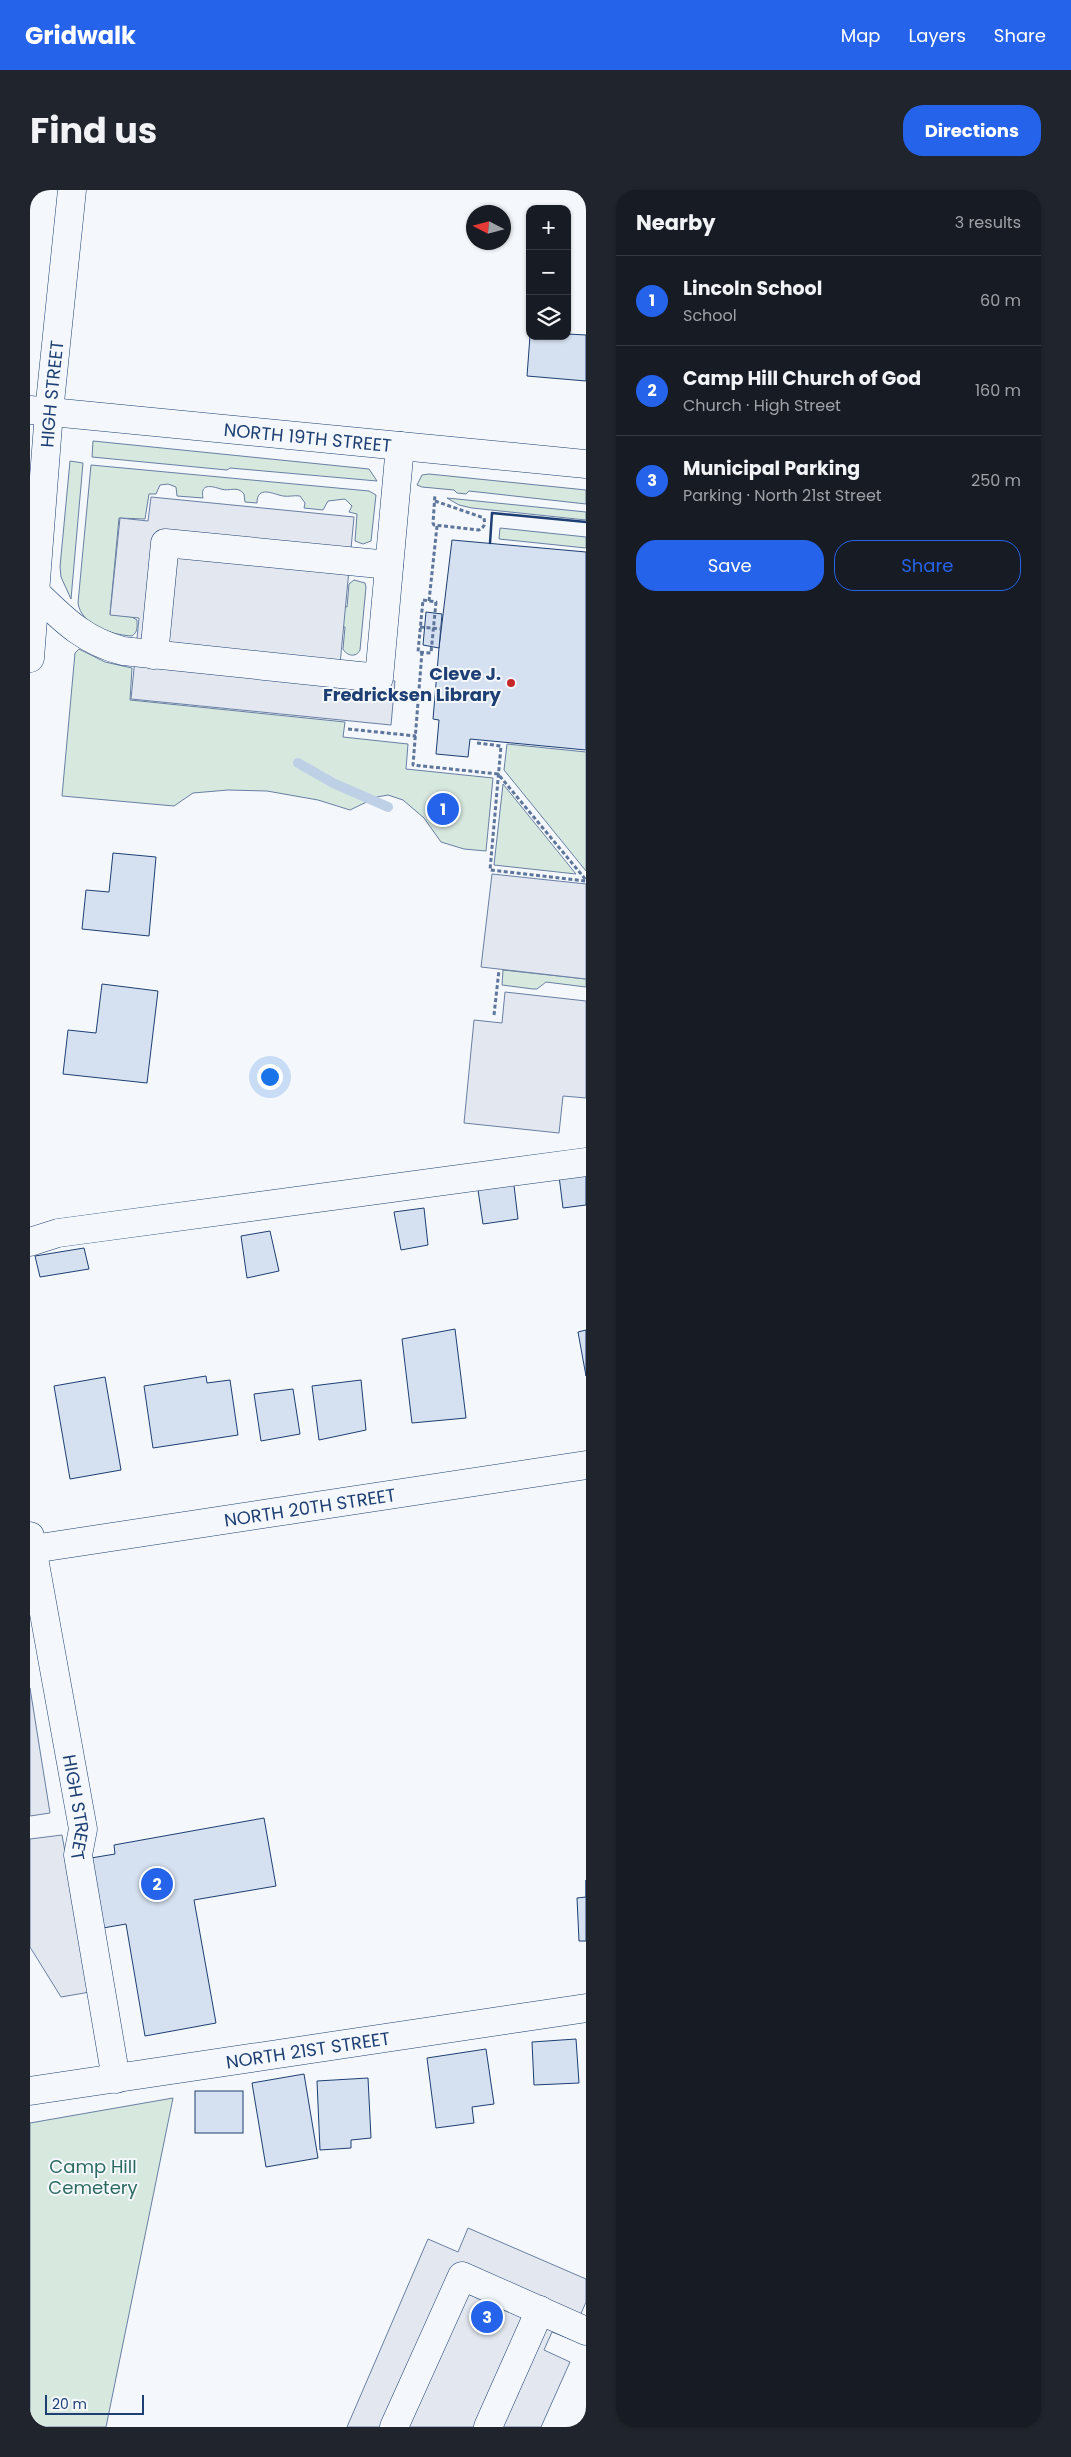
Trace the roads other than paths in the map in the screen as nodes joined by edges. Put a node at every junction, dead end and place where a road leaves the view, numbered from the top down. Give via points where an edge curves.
1 (72, 190) edge
2 (40, 411) edge
3 (400, 446) junction
4 (586, 464) edge
5 (389, 565) junction
6 (36, 593) junction
7 (154, 655) junction
8 (30, 658) edge
9 (586, 1162) edge
10 (30, 1242) edge
11 (586, 1465) edge
12 (31, 1543) edge
13 (586, 2008) edge
14 (116, 2079) junction
15 (30, 2091) edge
16 (540, 2310) junction
17 (586, 2331) edge
18 (394, 2427) edge
19 (488, 2427) edge

1 - 2 street, HIGH STREET
2 - 3 street, NORTH 19TH STREET
2 - 6 street, HIGH STREET
3 - 4 street, NORTH 19TH STREET
3 - 5 street
5 - 7 street via 165,543
5 - 7 street via 378,678
6 - 7 street via 71,626 102,646
6 - 8 street, HIGH STREET
9 - 10 street via 58,1233
11 - 12 street, NORTH 20TH STREET via 62,1543
12 - 14 street, HIGH STREET via 83,1829 78,1855
13 - 14 street, NORTH 21ST STREET
14 - 15 street, NORTH 21ST STREET
16 - 17 street
16 - 18 street via 462,2276
16 - 19 street

